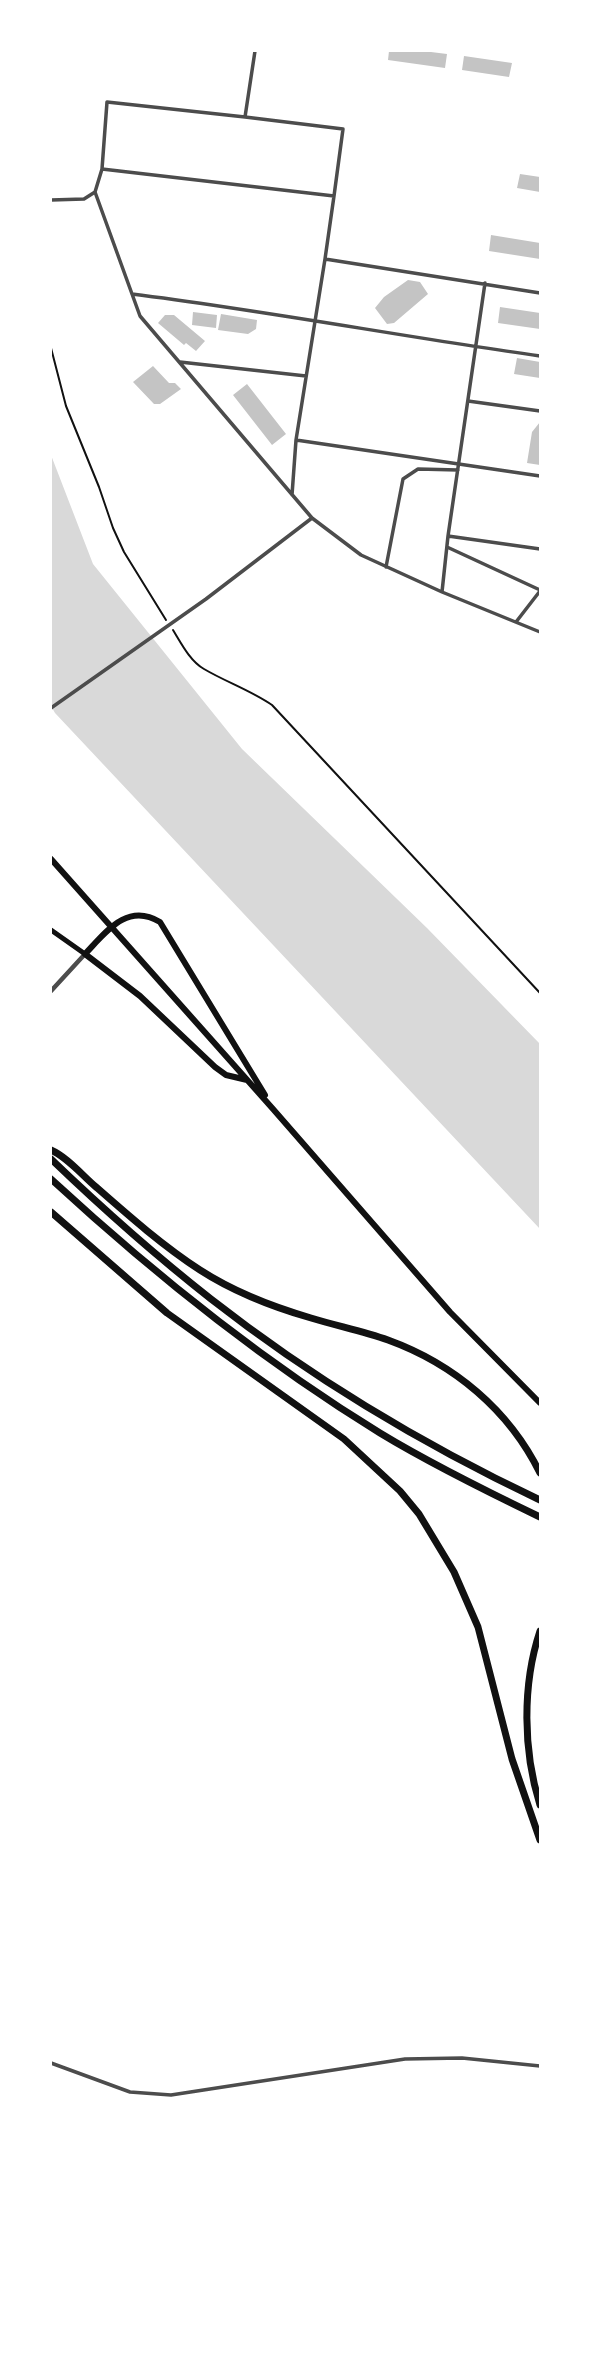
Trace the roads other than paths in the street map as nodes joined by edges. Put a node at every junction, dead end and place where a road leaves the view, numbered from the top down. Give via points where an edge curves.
1 (255, 51) edge
2 (245, 117) junction
3 (102, 169) junction
4 (95, 192) junction
5 (334, 196) junction
6 (51, 200) edge
7 (325, 258) junction
8 (485, 283) junction
9 (540, 293) edge
10 (132, 294) junction
11 (316, 322) junction
12 (476, 347) junction
13 (540, 356) edge
14 (178, 362) junction
15 (306, 376) junction
16 (468, 401) junction
17 (540, 411) edge
18 (296, 440) junction
19 (458, 463) junction
20 (457, 470) junction
21 (540, 476) edge
22 (292, 495) junction
23 (312, 518) junction
24 (448, 536) junction
25 (447, 547) junction
26 (540, 549) edge
27 (386, 566) junction
28 (540, 591) edge
29 (442, 592) junction
30 (516, 622) junction
31 (540, 632) edge
32 (51, 708) edge
33 (51, 859) edge
34 (51, 930) edge
35 (85, 954) junction
36 (51, 991) edge
37 (247, 1080) junction
38 (273, 1109) junction
39 (51, 1150) edge
40 (51, 1160) edge
41 (51, 1179) edge
42 (51, 1212) edge
43 (540, 1403) edge
44 (540, 1473) edge
45 (540, 1500) edge
46 (540, 1517) edge
47 (540, 1630) edge
48 (540, 1805) edge
49 (540, 1840) edge
50 (51, 2063) edge
51 (540, 2066) edge

1 - 2 street
2 - 3 street via 107,102
2 - 5 street via 343,129
3 - 4 street
3 - 5 street
4 - 6 street via 84,199
4 - 10 street
5 - 7 street
7 - 8 street
7 - 11 street
8 - 9 street
8 - 12 street
10 - 11 street
10 - 14 street via 140,316
11 - 12 street
11 - 15 street
12 - 13 street
12 - 16 street
14 - 15 street
14 - 22 street
15 - 18 street
16 - 17 street
16 - 19 street
18 - 19 street
18 - 22 street
19 - 20 street
19 - 21 street
20 - 24 street
20 - 27 street via 418,469 403,479
22 - 23 street
23 - 27 street via 361,555
23 - 32 street
24 - 25 street
24 - 26 street
25 - 28 street
25 - 29 street
27 - 29 street
28 - 30 street
29 - 30 street
30 - 31 street
33 - 37 main road
34 - 35 main road
35 - 36 street
35 - 37 main road via 139,996 215,1067
35 - 38 main road via 130,915 150,916 160,922
37 - 38 main road
38 - 43 main road via 450,1312
39 - 44 highway via 169,1248 217,1280 281,1308 387,1339 466,1382 517,1435
40 - 45 highway via 166,1262 302,1365 456,1459
41 - 46 highway via 211,1317 299,1380 421,1457
42 - 49 highway via 167,1313 344,1438 419,1514 454,1572 478,1627 512,1759
47 - 48 highway via 528,1708
50 - 51 street via 130,2092 171,2095 405,2059 463,2057

